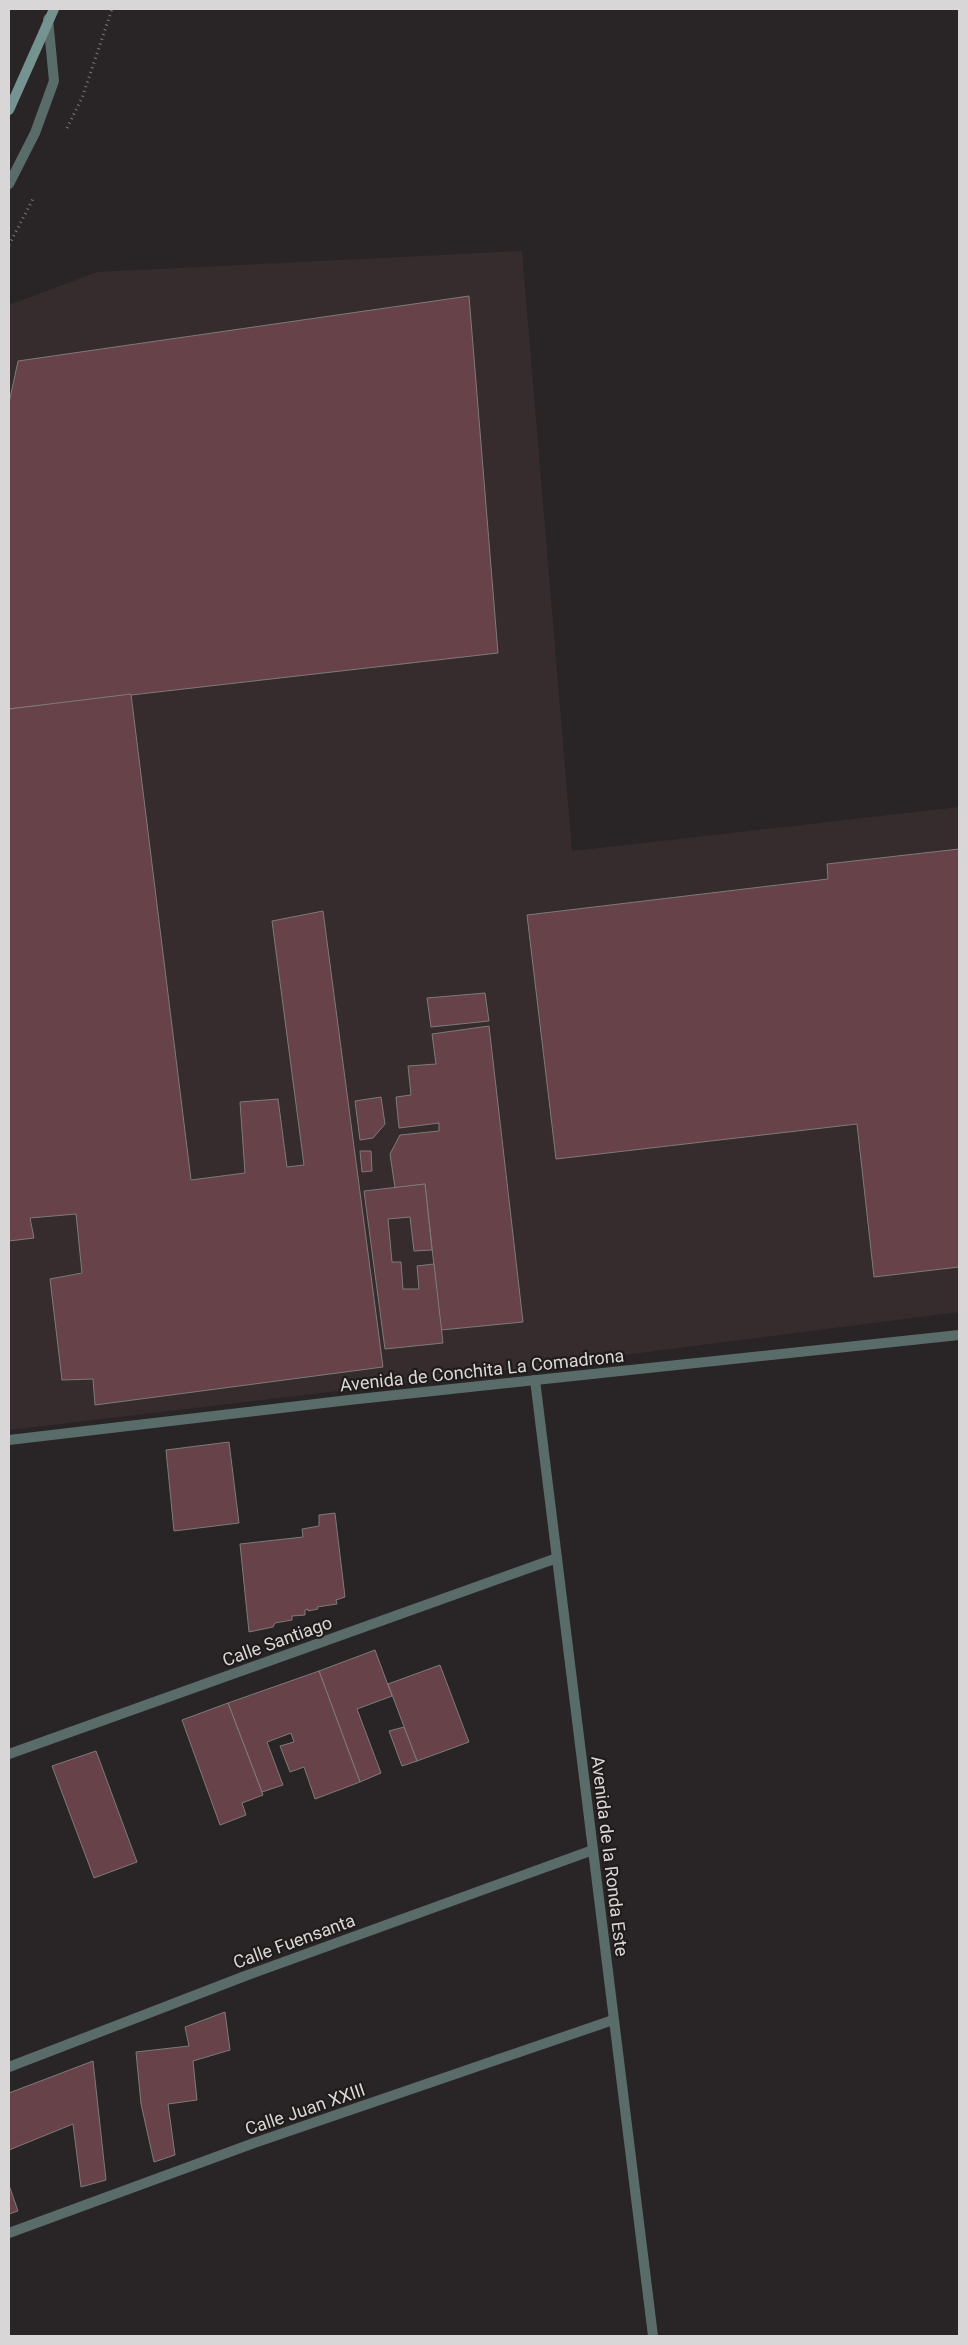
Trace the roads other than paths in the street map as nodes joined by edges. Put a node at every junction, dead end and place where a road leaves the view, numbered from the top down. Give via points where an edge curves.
1 (54, 9) edge
2 (48, 18) junction
3 (9, 110) edge
4 (9, 184) edge
5 (959, 1336) edge
6 (535, 1380) junction
7 (9, 1440) edge
8 (557, 1558) junction
9 (9, 1754) edge
10 (593, 1850) junction
11 (614, 2020) junction
12 (9, 2067) edge
13 (9, 2233) edge
14 (653, 2336) edge

1 - 2 main road
2 - 3 main road
2 - 4 street via 54,81 35,133
5 - 6 street, Avenida de Conchita La Comadrona
6 - 7 street, Avenida de Conchita La Comadrona
6 - 8 street, Avenida de la Ronda Este
8 - 9 street, Calle Santiago
8 - 10 street, Avenida de la Ronda Este
10 - 11 street, Avenida de la Ronda Este
10 - 12 street, Calle Fuensanta via 254,1973
11 - 13 street, Calle Juan XXIII via 254,2143
11 - 14 street, Avenida de la Ronda Este

